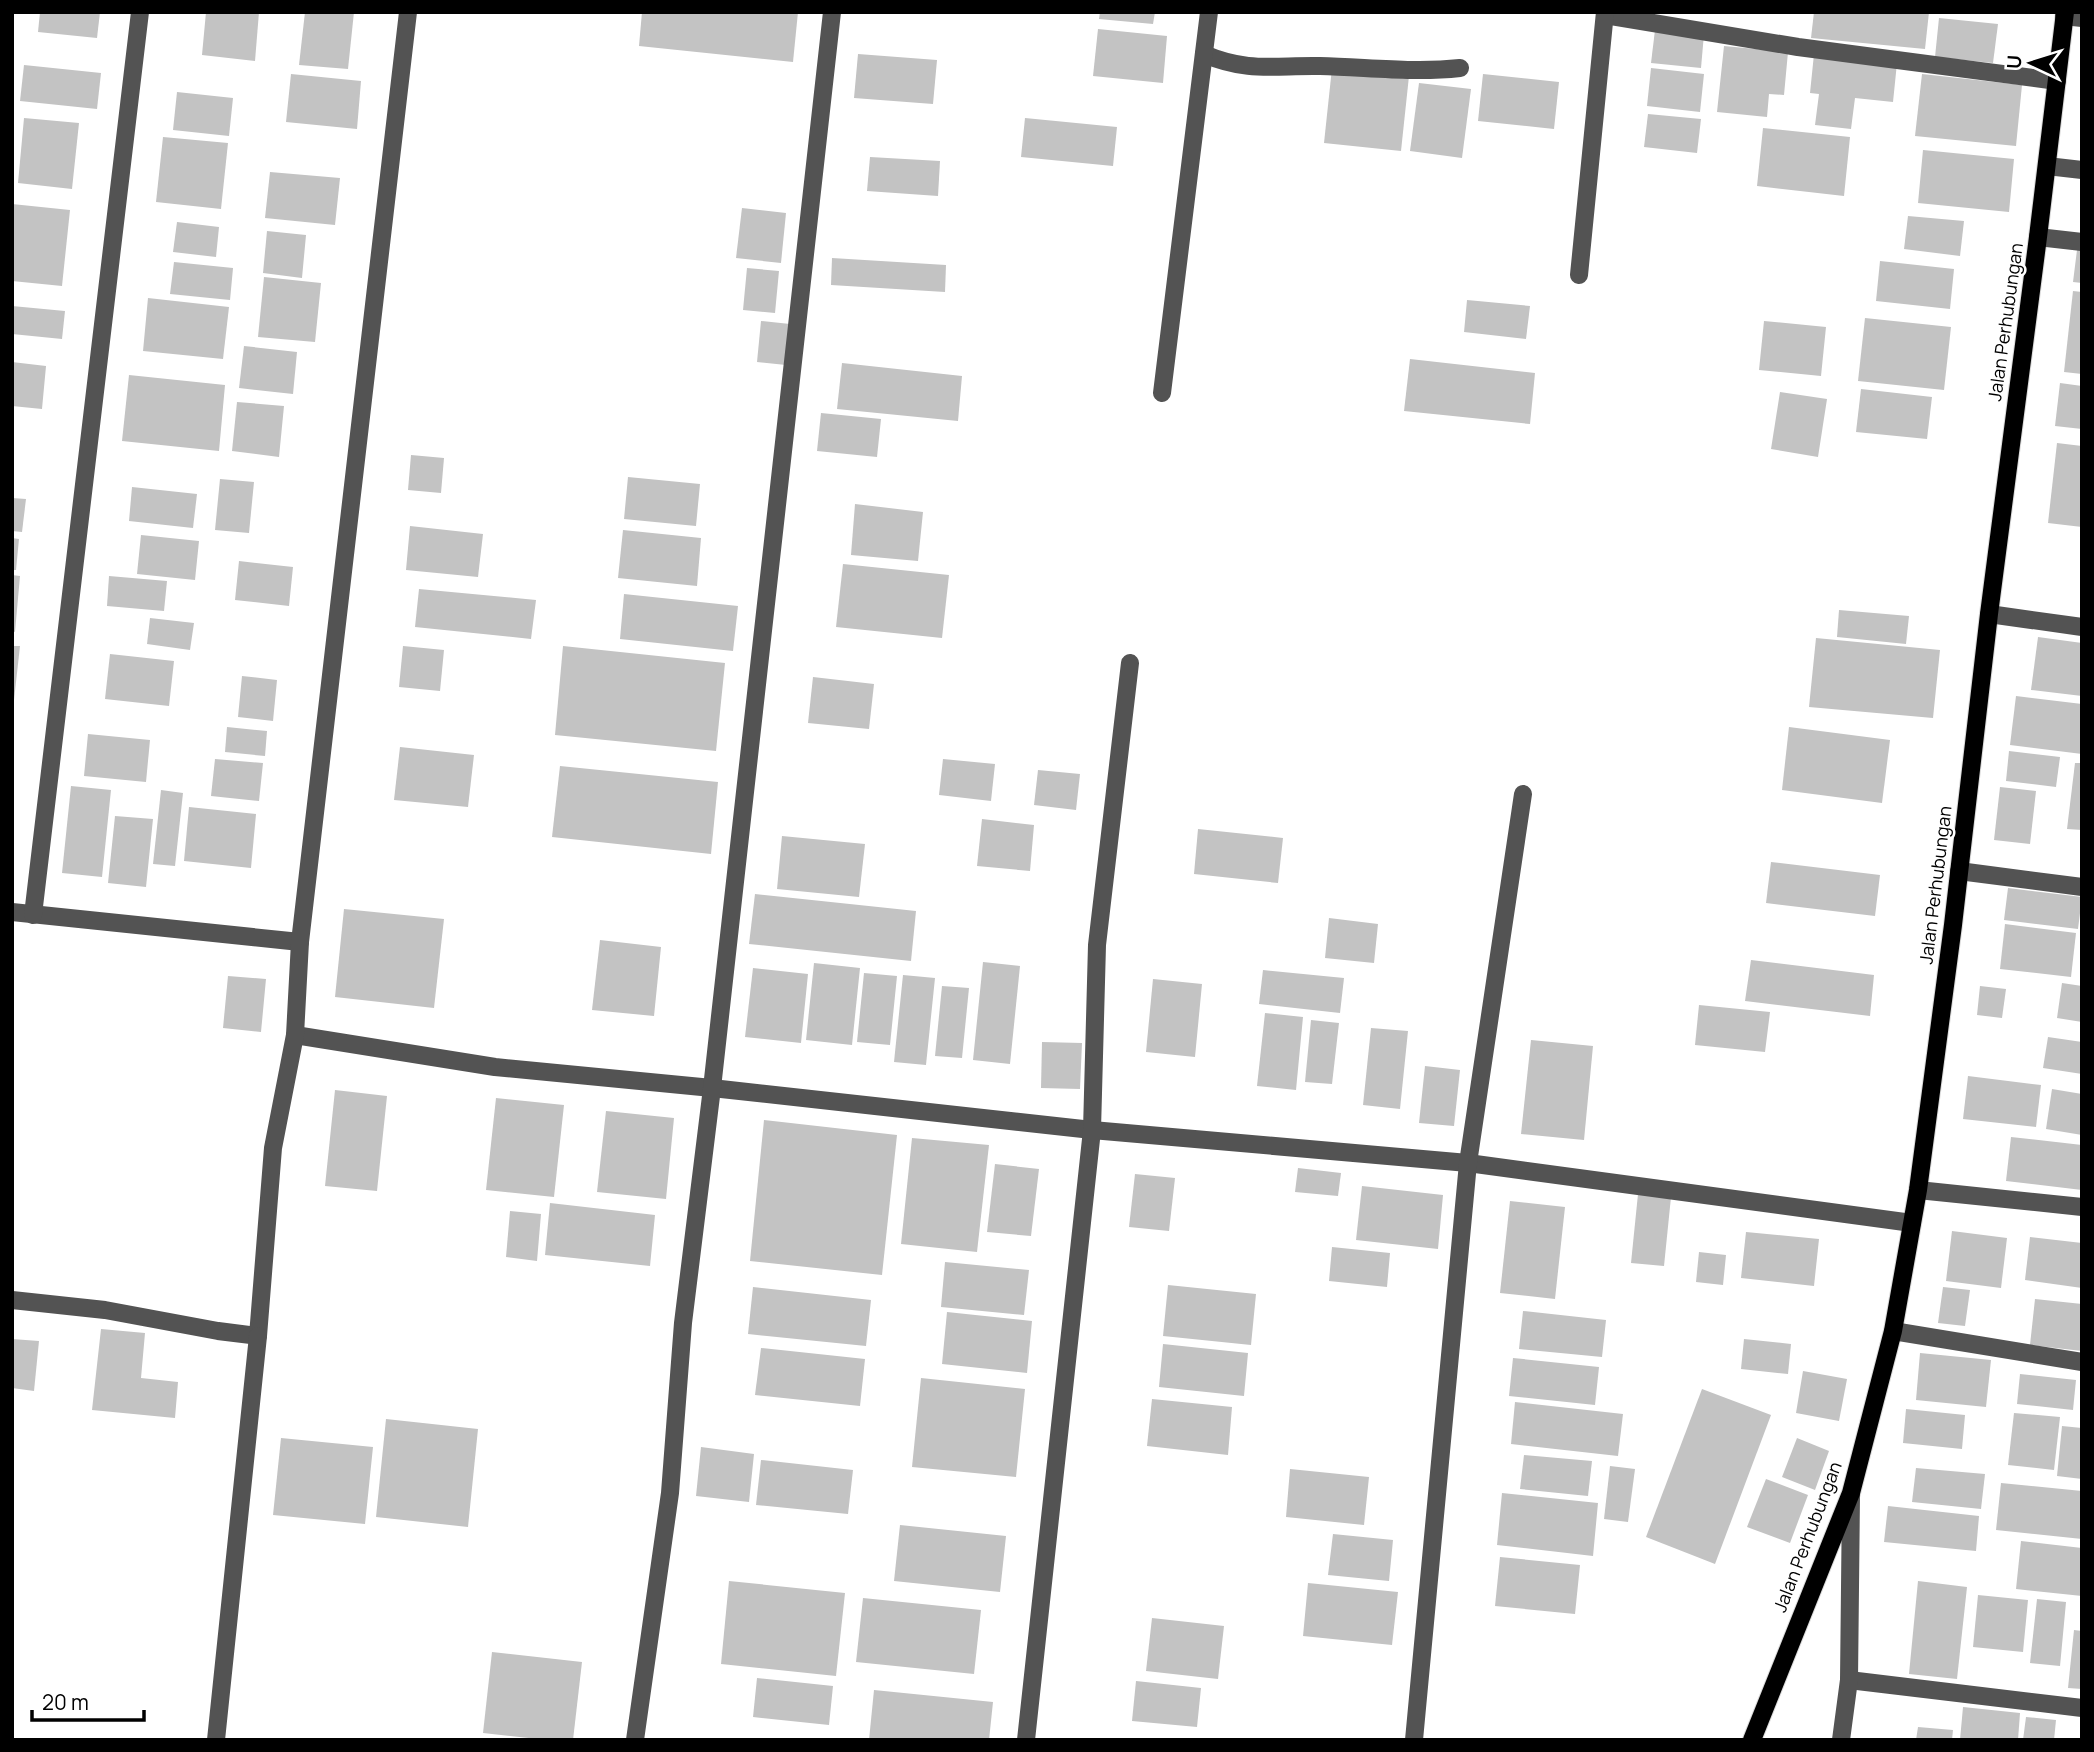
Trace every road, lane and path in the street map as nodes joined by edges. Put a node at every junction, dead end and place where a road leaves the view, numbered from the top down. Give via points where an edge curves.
1 (140, 12) edge
2 (408, 12) edge
3 (832, 12) edge
4 (1209, 12) edge
5 (1605, 14) edge
6 (2070, 15) edge
7 (1204, 54) junction
8 (1460, 68) dead end
9 (2057, 81) junction
10 (2047, 166) junction
11 (2082, 170) edge
12 (2038, 237) junction
13 (2082, 242) edge
14 (1579, 275) dead end
15 (1162, 393) dead end
16 (1989, 614) junction
17 (2082, 627) edge
18 (1130, 663) dead end
19 (1523, 794) dead end
20 (1959, 871) junction
21 (2082, 887) edge
22 (12, 912) edge
23 (33, 915) junction
24 (300, 942) junction
25 (295, 1035) junction
26 (712, 1087) junction
27 (1092, 1130) junction
28 (1468, 1163) junction
29 (1918, 1190) junction
30 (2082, 1208) edge
31 (1912, 1223) junction
32 (12, 1300) edge
33 (1893, 1331) junction
34 (257, 1336) junction
35 (2082, 1362) edge
36 (1851, 1493) junction
37 (1849, 1680) junction
38 (2082, 1708) edge
39 (216, 1740) edge
40 (635, 1740) edge
41 (1026, 1740) edge
42 (1414, 1740) edge
43 (1752, 1740) edge
44 (1841, 1740) edge

1 - 23 street
2 - 24 street
3 - 26 street
4 - 7 street
5 - 9 street via 1798,47
5 - 14 street
6 - 9 main road, Jalan Perhubungan
7 - 8 street via 1247,67
7 - 15 street
9 - 10 main road, Jalan Perhubungan
10 - 11 street
10 - 12 main road, Jalan Perhubungan
12 - 13 street
12 - 16 main road, Jalan Perhubungan
16 - 17 street
16 - 20 main road, Jalan Perhubungan
18 - 27 street via 1097,945
19 - 28 street
20 - 21 street
20 - 29 main road, Jalan Perhubungan
22 - 23 street
23 - 24 street
24 - 25 street
25 - 26 street via 495,1067
25 - 34 street via 273,1148
26 - 27 street
26 - 40 street via 683,1322 670,1493
27 - 28 street
27 - 41 street
28 - 31 street
28 - 42 street
29 - 30 street
29 - 31 main road, Jalan Perhubungan
31 - 33 main road, Jalan Perhubungan
32 - 34 street via 105,1310
33 - 35 street
33 - 36 main road, Jalan Perhubungan
34 - 39 street
36 - 37 street
36 - 43 main road, Jalan Perhubungan
37 - 38 street
37 - 44 street

